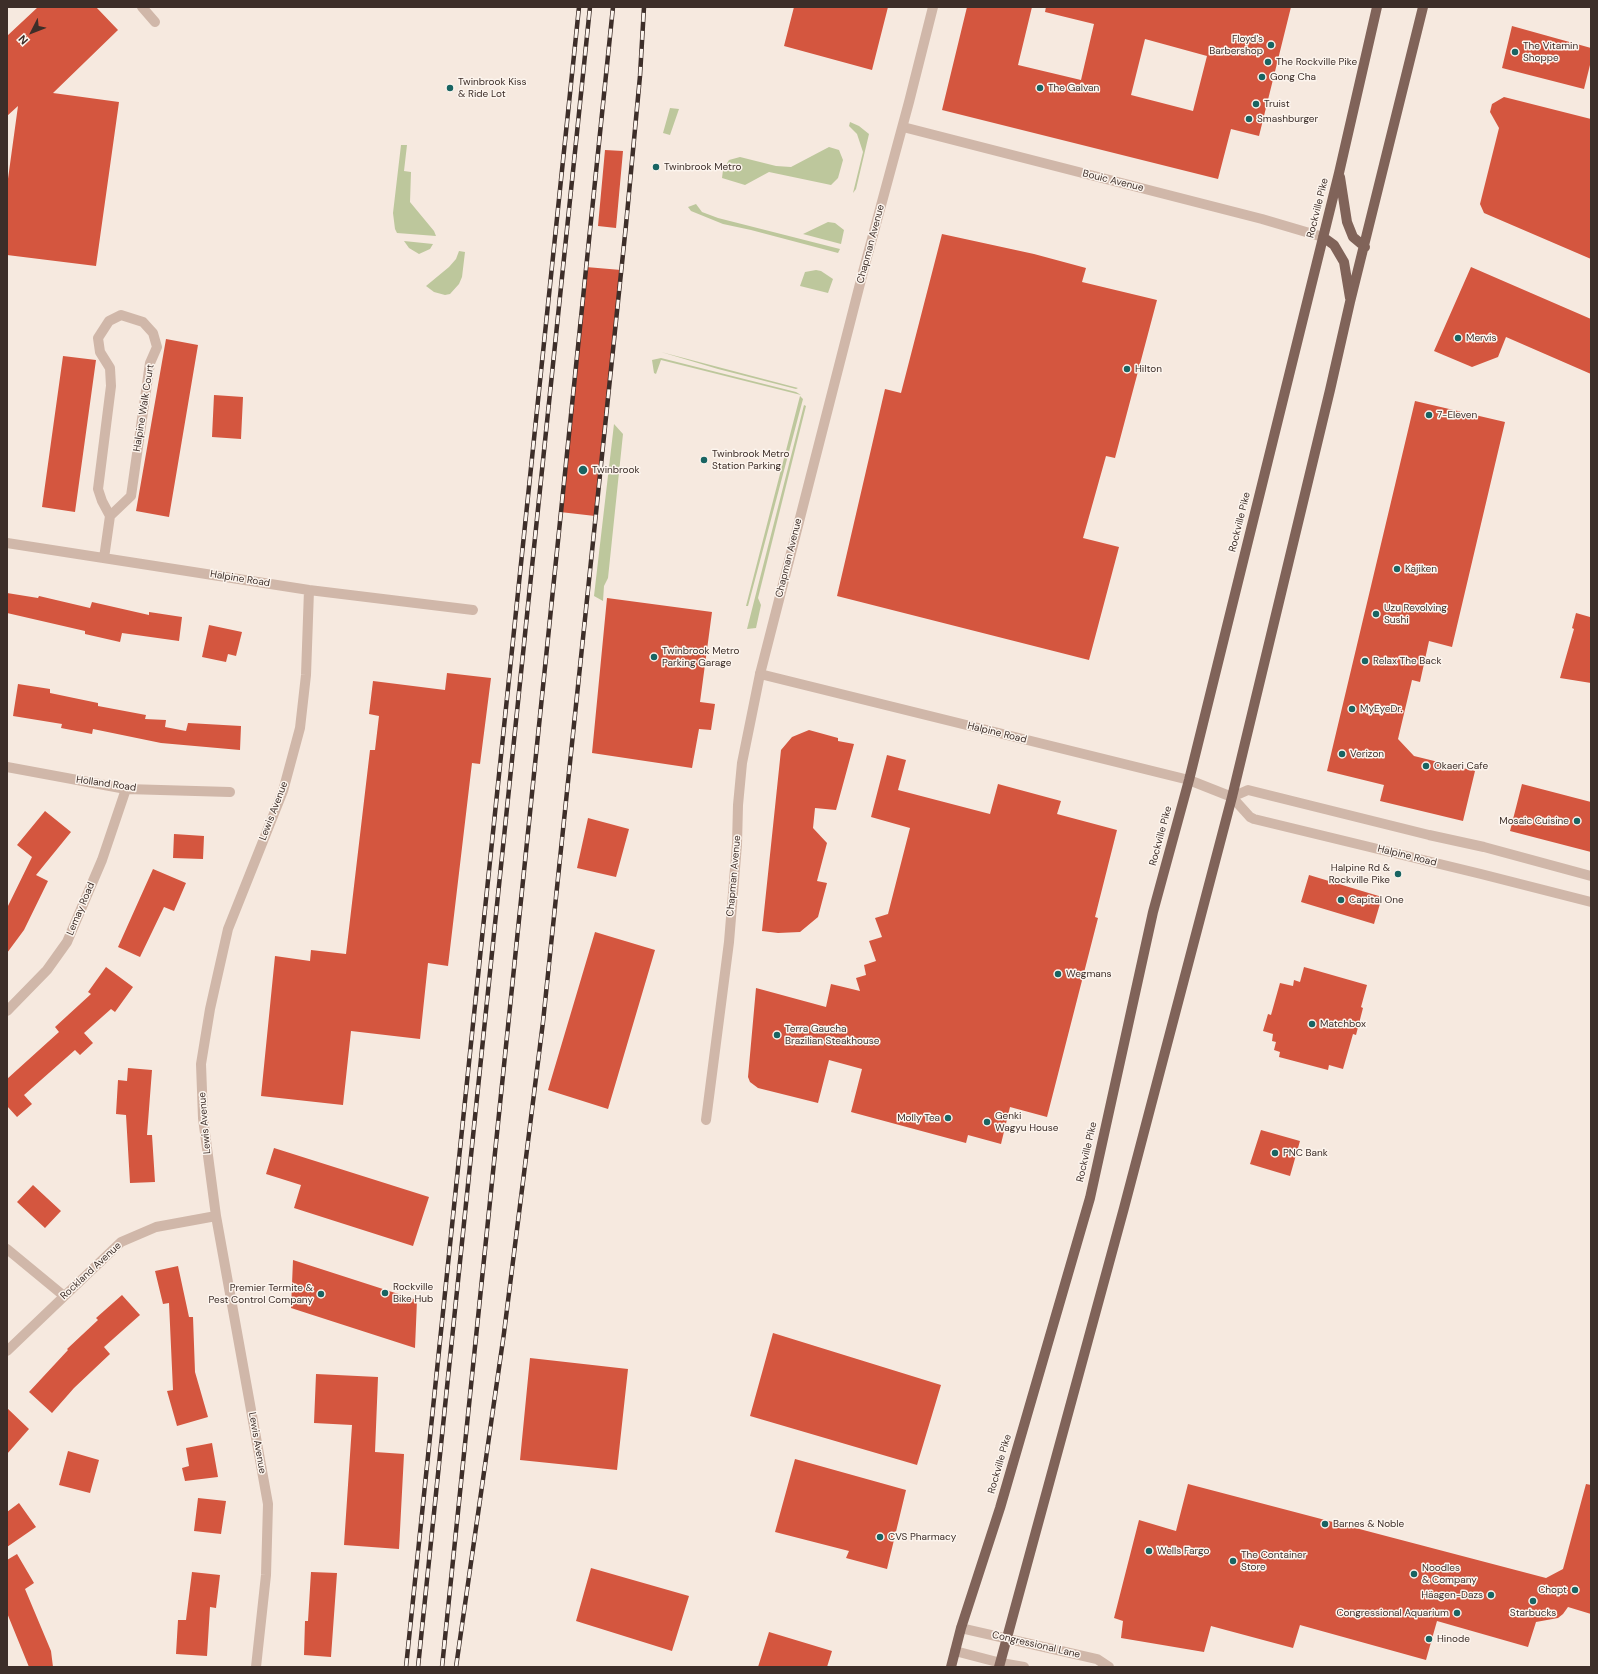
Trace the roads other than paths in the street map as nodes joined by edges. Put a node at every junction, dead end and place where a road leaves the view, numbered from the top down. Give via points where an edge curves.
1 (142, 7) edge
2 (933, 7) edge
3 (1376, 7) edge
4 (1423, 7) edge
5 (155, 22) dead end
6 (903, 127) junction
7 (1339, 173) junction
8 (1323, 237) junction
9 (1365, 247) junction
10 (1350, 302) junction
11 (110, 516) junction
12 (7, 543) edge
13 (104, 558) junction
14 (309, 590) junction
15 (473, 610) dead end
16 (760, 674) junction
17 (7, 767) edge
18 (1189, 780) junction
19 (126, 789) junction
20 (230, 792) dead end
21 (1232, 797) junction
22 (1591, 876) edge
23 (1591, 902) edge
24 (7, 1011) edge
25 (706, 1120) dead end
26 (216, 1216) junction
27 (7, 1249) edge
28 (64, 1296) junction
29 (7, 1351) edge
30 (961, 1628) junction
31 (1007, 1638) junction
32 (955, 1650) junction
33 (1000, 1665) edge
34 (256, 1667) edge
35 (951, 1667) edge
36 (1024, 1667) edge
37 (1109, 1667) edge

1 - 5 street
2 - 6 street, Chapman Avenue
3 - 7 main road, Rockville Pike
4 - 9 main road
6 - 8 street, Bouic Avenue via 1262,218
6 - 16 street, Chapman Avenue via 861,279
7 - 8 main road, Rockville Pike
7 - 9 main road via 1347,222 1353,237
8 - 10 main road via 1334,245 1344,262
8 - 18 main road, Rockville Pike
9 - 10 main road
10 - 21 main road
11 - 11 street, Halpine Walk Court via 131,496 150,363 156,347 153,333 143,322 122,315 109,321 98,338 100,352 110,368 111,386 98,489
11 - 13 street
12 - 13 street, Halpine Road
13 - 14 street, Halpine Road
14 - 15 street, Halpine Road
14 - 26 street, Lewis Avenue via 306,675 300,728 283,791 228,929 210,1009 202,1064 203,1118
16 - 18 street, Halpine Road
16 - 25 street, Chapman Avenue via 742,763 729,942
17 - 19 street, Holland Road
18 - 21 street, Halpine Road
18 - 30 main road, Rockville Pike via 1153,912 1090,1198 1000,1508
19 - 20 street, Holland Road
19 - 24 street, Lemay Road via 102,860 67,942 46,970
21 - 22 street via 1248,790 1484,847
21 - 23 street, Halpine Road via 1254,819
21 - 31 main road via 1121,1220
26 - 28 street, Rockland Avenue via 156,1227 121,1242
26 - 34 street, Lewis Avenue via 268,1504 266,1575
27 - 28 street
28 - 29 street, Rockland Avenue
30 - 31 street, Congressional Lane
30 - 32 main road, Rockville Pike
31 - 33 main road
31 - 37 street, Congressional Lane via 1097,1659
32 - 33 street
32 - 35 main road, Rockville Pike
33 - 36 street

